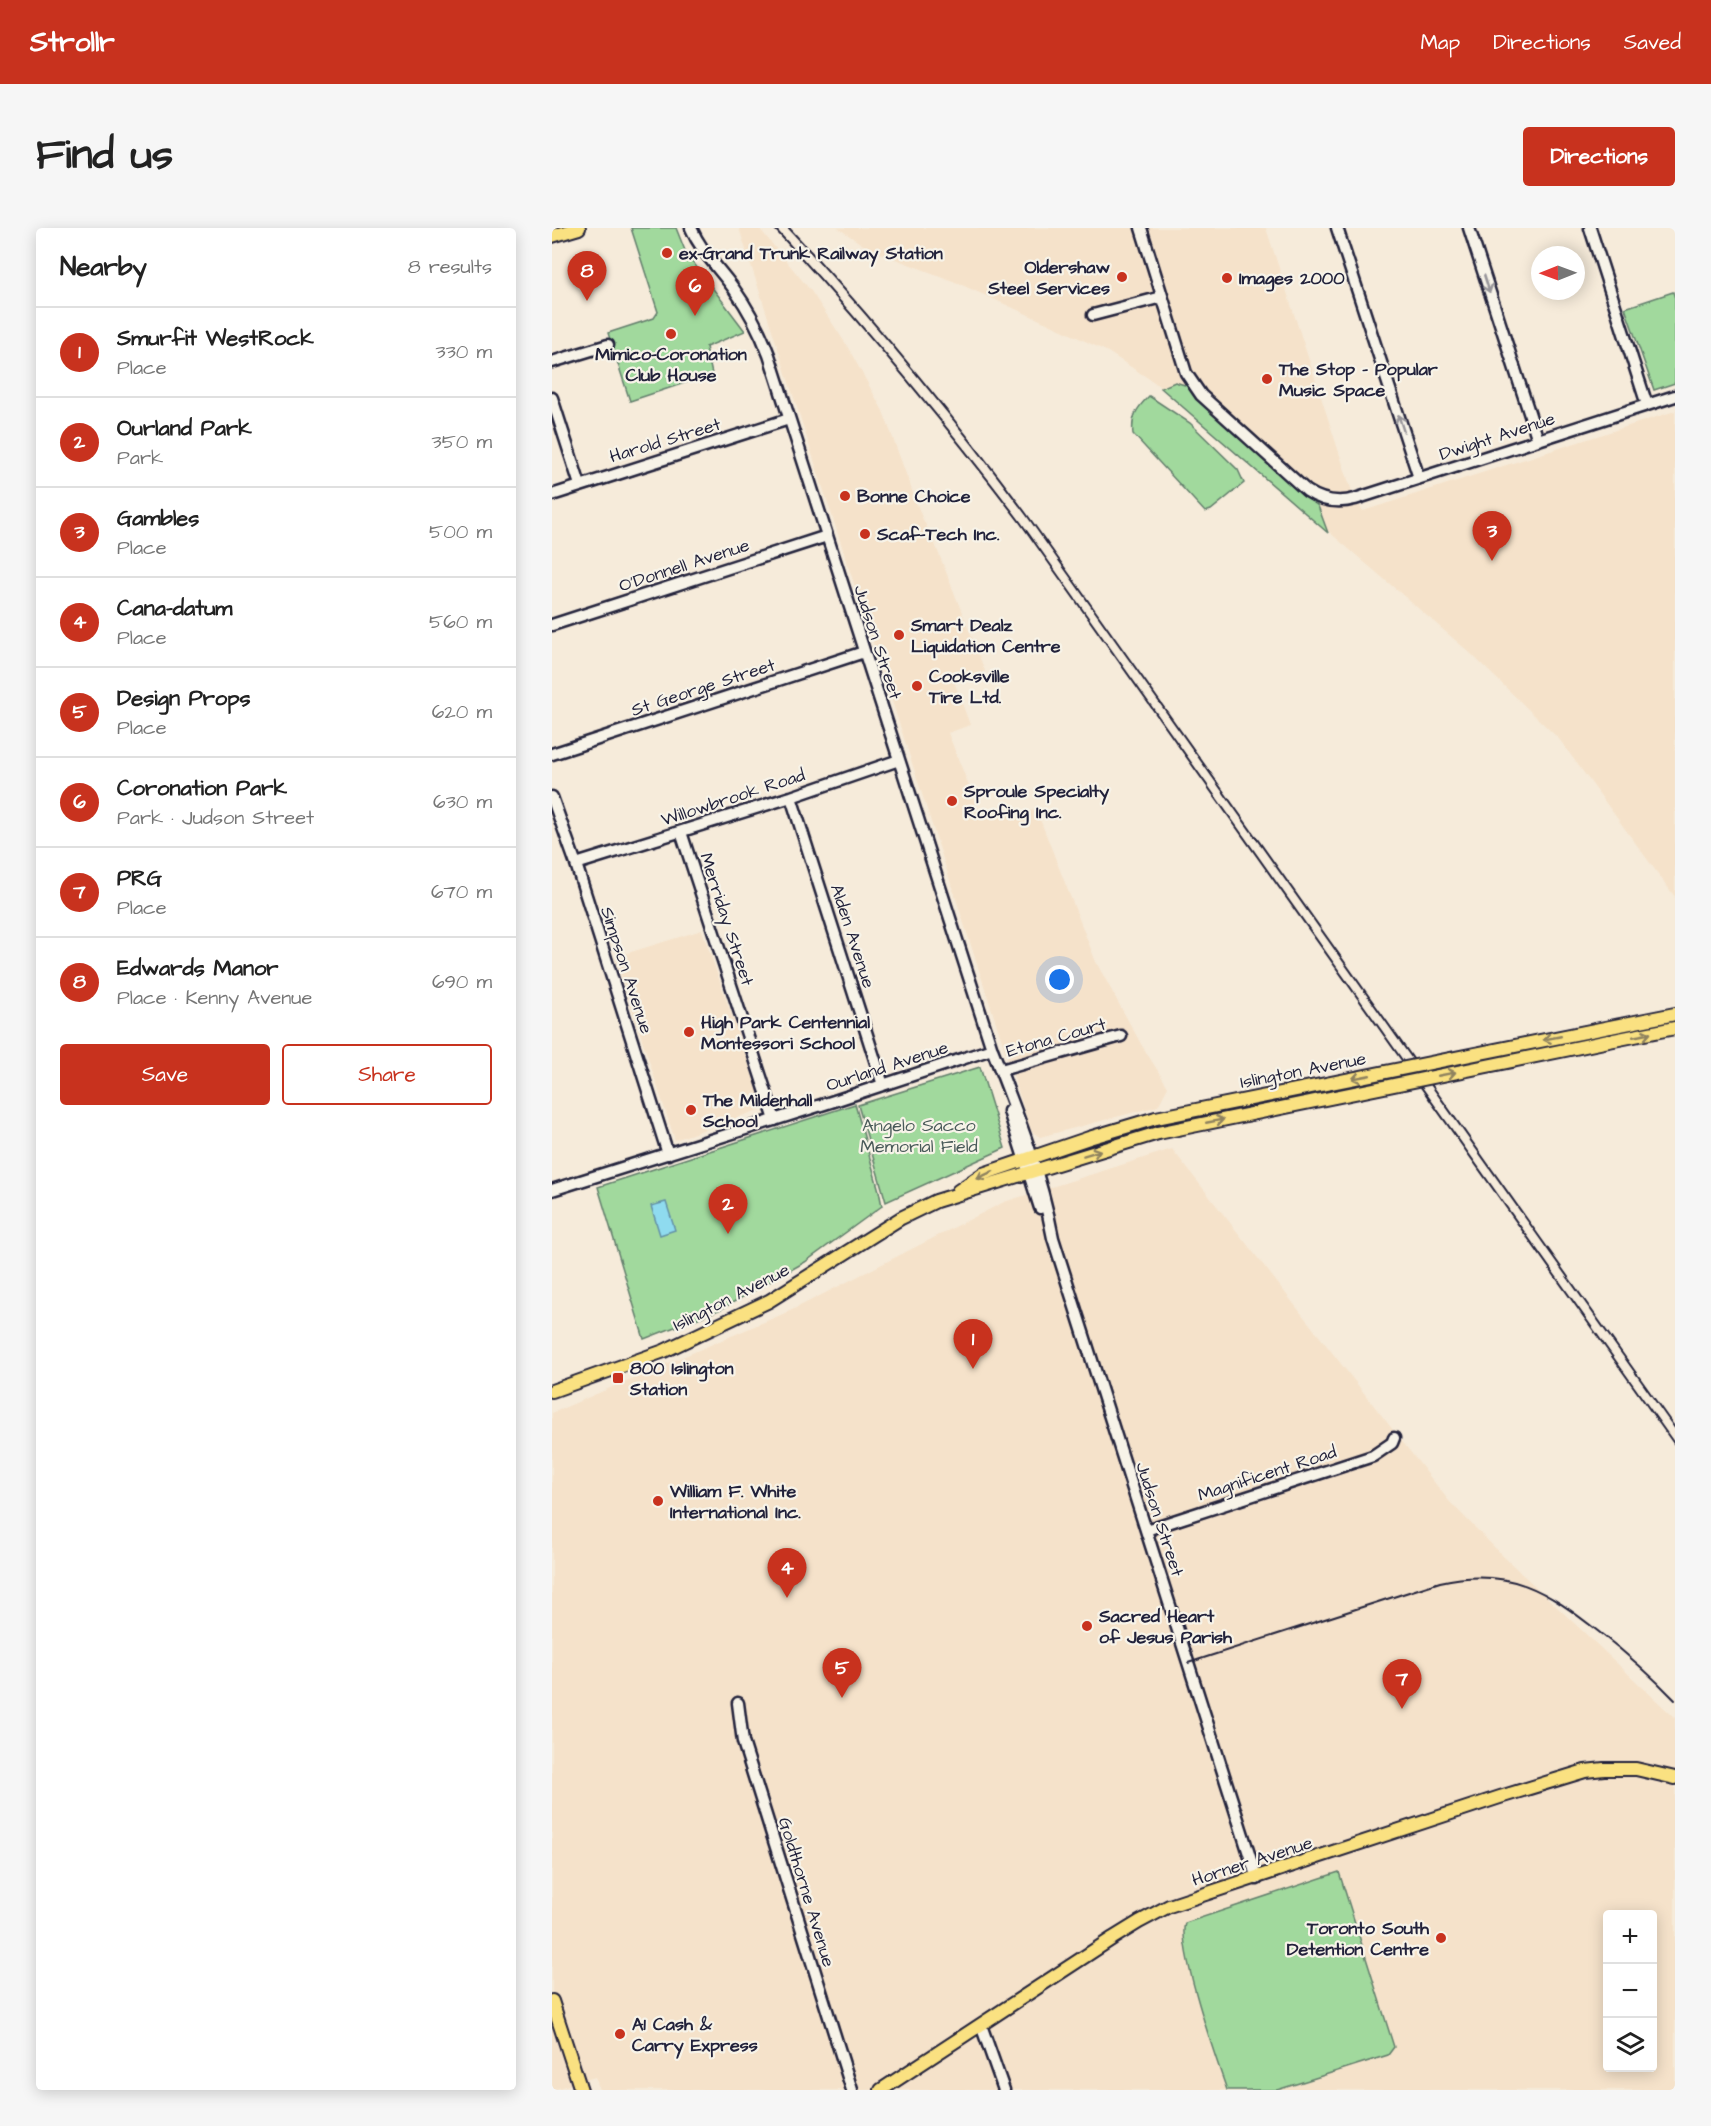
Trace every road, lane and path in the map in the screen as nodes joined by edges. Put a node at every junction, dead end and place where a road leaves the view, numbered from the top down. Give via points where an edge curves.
1 (579, 228) edge
2 (692, 228) edge
3 (1141, 228) edge
4 (1338, 228) edge
5 (1469, 228) edge
6 (1590, 228) edge
7 (552, 236) edge
8 (1162, 297) junction
9 (1093, 315) dead end
10 (608, 345) dead end
11 (552, 362) edge
12 (1675, 396) edge
13 (552, 398) edge
14 (1647, 405) junction
15 (789, 419) junction
16 (1538, 440) junction
17 (1419, 478) junction
18 (580, 485) junction
19 (552, 495) edge
20 (827, 536) junction
21 (552, 625) edge
22 (864, 652) junction
23 (552, 754) edge
24 (899, 760) junction
25 (552, 797) edge
26 (791, 797) junction
27 (681, 832) junction
28 (576, 864) junction
29 (1675, 1014) edge
30 (1675, 1028) edge
31 (1120, 1036) dead end
32 (992, 1048) junction
33 (1002, 1076) junction
34 (883, 1085) junction
35 (775, 1120) junction
36 (668, 1154) junction
37 (1030, 1165) junction
38 (553, 1188) edge
39 (552, 1391) edge
40 (1394, 1438) dead end
41 (1146, 1530) junction
42 (738, 1703) dead end
43 (1675, 1778) edge
44 (1257, 1879) junction
45 (552, 2001) edge
46 (981, 2025) junction
47 (581, 2090) edge
48 (852, 2090) edge
49 (881, 2090) edge
50 (1005, 2090) edge

1 - 7 main road
2 - 15 street, Judson Street via 703,251 733,287 760,331
3 - 8 street
17 -> 4 street
5 -> 16 street
6 - 14 street
8 - 9 street
8 - 17 street, Dwight Avenue via 1186,373 1201,395 1307,491 1328,501 1348,501
10 - 11 street
12 - 14 street, Dwight Avenue
13 - 18 street
14 - 16 street, Dwight Avenue
15 - 18 street, Harold Street
15 - 20 street, Judson Street
16 - 17 street, Dwight Avenue
18 - 19 street, Harold Street
20 - 21 street, O'Donnell Avenue
20 - 22 street, Judson Street
22 - 23 street, St George Street
22 - 24 street, Judson Street
24 - 26 street, Willowbrook Road
24 - 32 street, Judson Street
25 - 28 street, Simpson Avenue
26 - 27 street, Willowbrook Road
26 - 34 street, Alden Avenue
27 - 28 street, Willowbrook Road
27 - 35 street, Merriday Street
28 - 36 street, Simpson Avenue
29 -> 37 main road, Islington Avenue, bridge via 1156,1119 1089,1138
37 -> 30 main road, Islington Avenue, bridge via 1158,1133
31 - 33 street, Etona Court
32 - 33 street, Judson Street
32 - 34 street, Ourland Avenue
33 - 37 street, Judson Street via 1014,1102
34 - 35 street, Ourland Avenue
35 - 36 street, Ourland Avenue
36 - 38 street, Ourland Avenue
37 - 39 main road, Islington Avenue via 984,1188 949,1196 901,1218 769,1301 664,1351
37 - 41 street, Judson Street via 1043,1217
40 - 41 street, Magnificent Road via 1373,1456
41 - 44 street, Judson Street
42 - 48 street, Goldthorne Avenue via 743,1742
43 - 44 main road, Horner Avenue via 1636,1769 1585,1771
44 - 46 main road, Horner Avenue via 1159,1911
45 - 47 main road
46 - 49 main road, Horner Avenue
46 - 50 street

